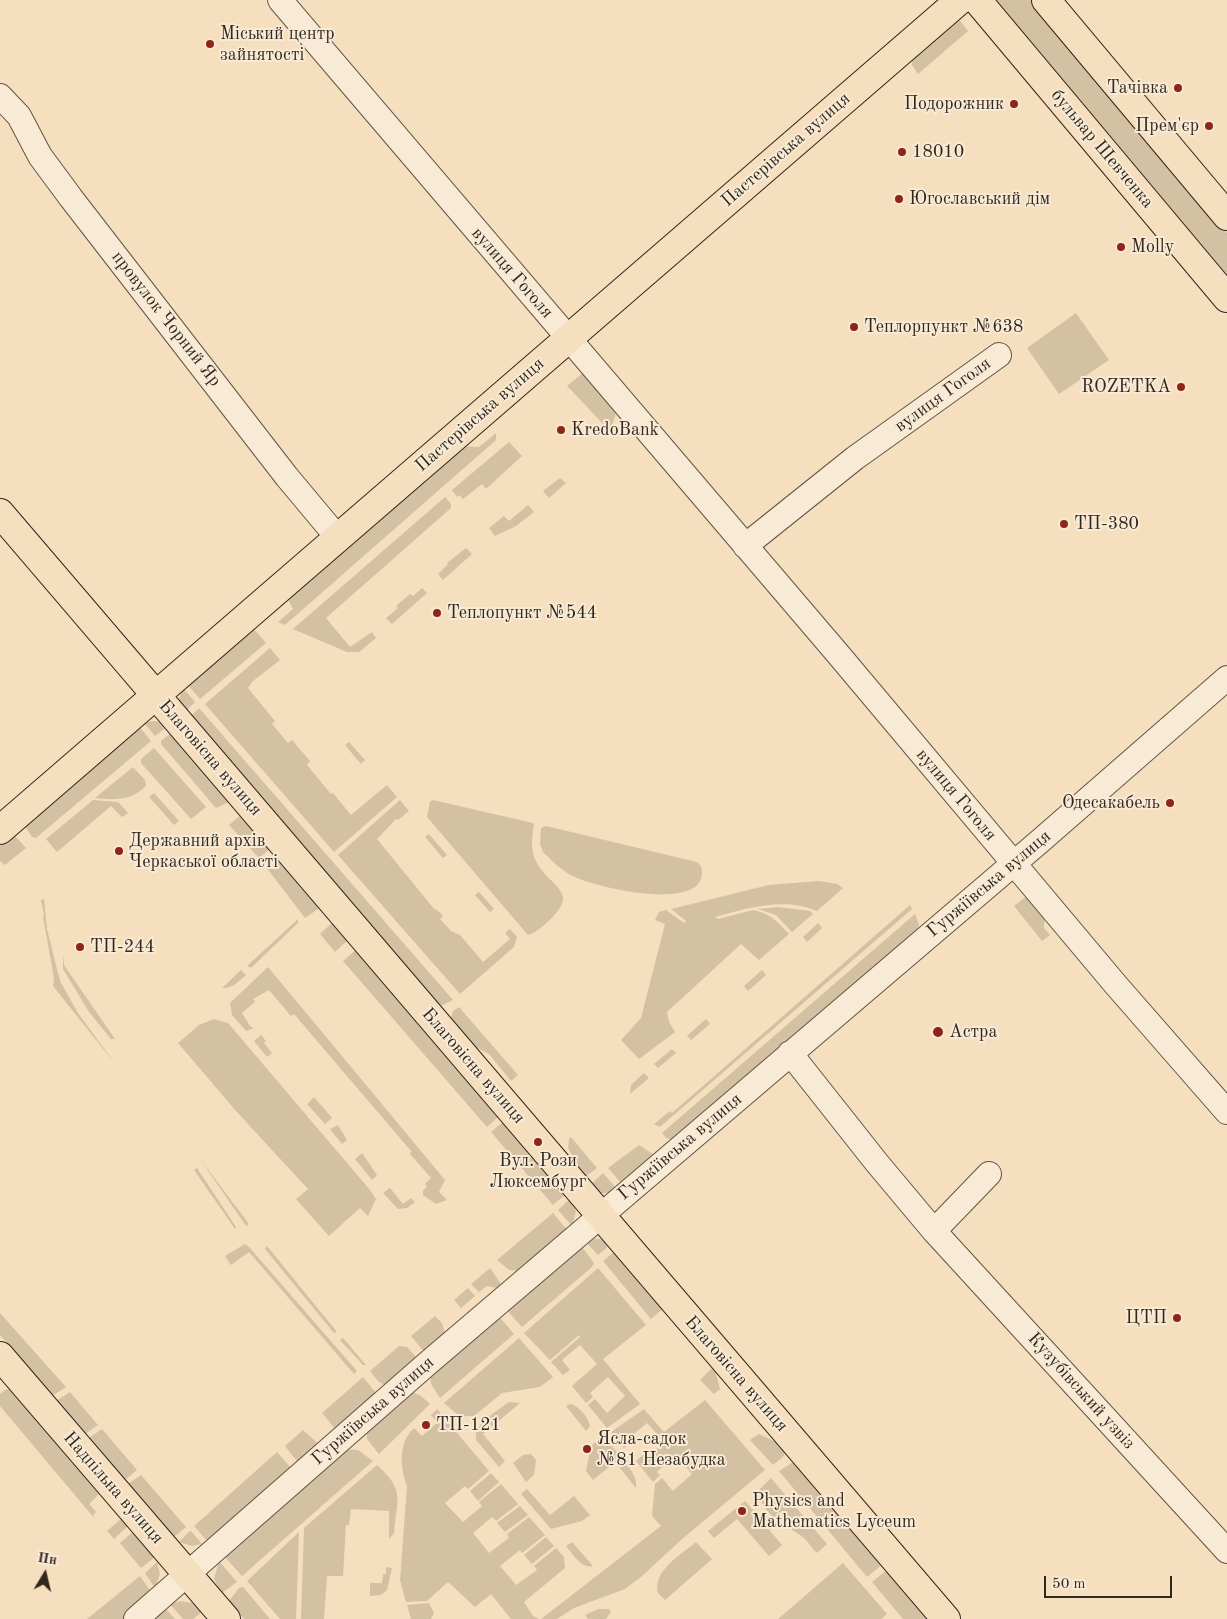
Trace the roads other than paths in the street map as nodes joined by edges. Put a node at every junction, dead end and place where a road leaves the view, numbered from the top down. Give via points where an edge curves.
1 (280, 0) edge
2 (960, 0) edge
3 (977, 0) edge
4 (1046, 0) edge
5 (0, 96) edge
6 (1227, 216) edge
7 (1227, 298) edge
8 (568, 338) junction
9 (999, 355) dead end
10 (0, 513) edge
11 (338, 538) junction
12 (745, 546) junction
13 (1227, 678) edge
14 (156, 695) junction
15 (0, 830) edge
16 (1014, 863) junction
17 (790, 1053) junction
18 (1227, 1112) edge
19 (989, 1174) dead end
20 (600, 1215) junction
21 (934, 1231) junction
22 (0, 1356) edge
23 (1227, 1551) edge
24 (187, 1574) junction
25 (136, 1619) edge
26 (226, 1619) edge
27 (946, 1619) edge

1 - 8 street, вулиця Гоголя
2 - 8 main road, Пастерівська вулиця
3 - 7 main road, бульвар Шевченка
4 - 6 main road
5 - 11 street, провулок Чорний Яр via 19,116 40,156 71,198 297,490
8 - 11 main road, Пастерівська вулиця
8 - 12 street, вулиця Гоголя
9 - 12 street, вулиця Гоголя via 855,458
10 - 14 main road, Благовісна вулиця
11 - 14 main road, Пастерівська вулиця
12 - 16 street, вулиця Гоголя
13 - 16 street, Гуржіївська вулиця
14 - 15 main road, Пастерівська вулиця
14 - 20 main road, Благовісна вулиця
16 - 17 street, Гуржіївська вулиця
16 - 18 street, вулиця Гоголя
17 - 20 street, Гуржіївська вулиця
17 - 21 street, Кузубівський узвіз
19 - 21 street
20 - 24 street, Гуржіївська вулиця
20 - 27 main road, Благовісна вулиця
21 - 23 street, Кузубівський узвіз
22 - 24 main road, Надпільна вулиця
24 - 25 street, Гуржіївська вулиця
24 - 26 main road, Надпільна вулиця

